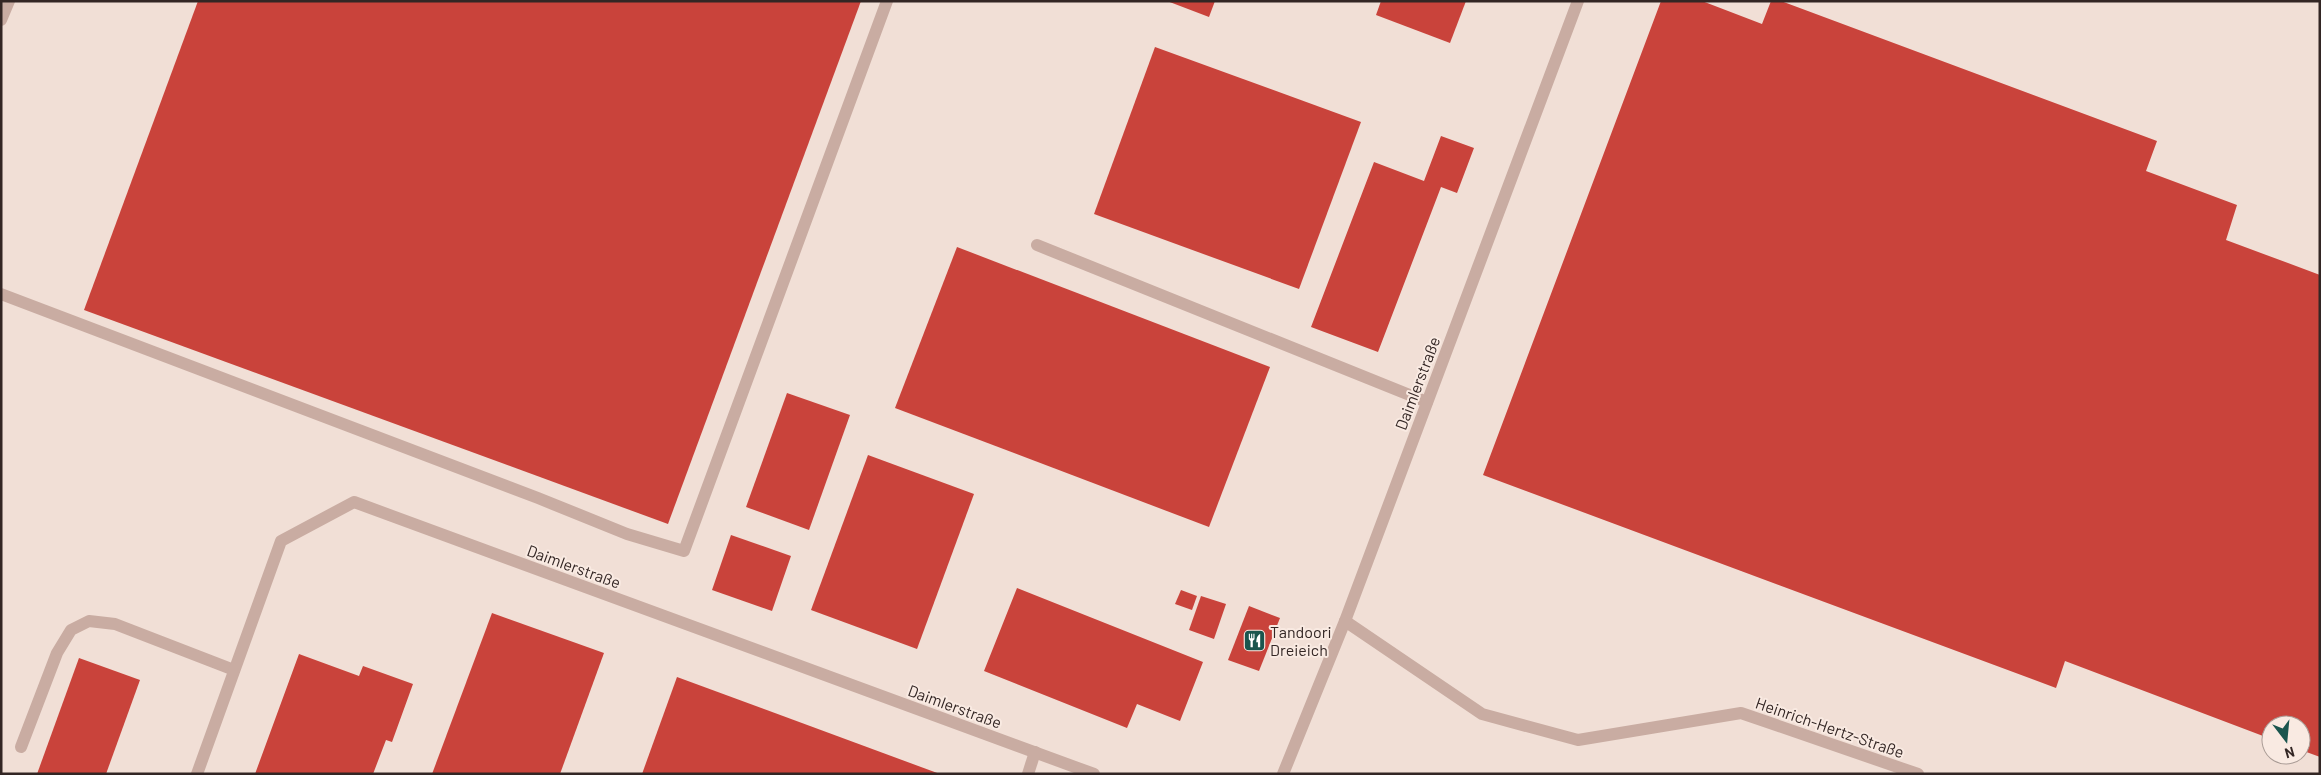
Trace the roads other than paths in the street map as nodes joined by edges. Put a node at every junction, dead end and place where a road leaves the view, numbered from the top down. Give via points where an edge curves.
1 (9, 1) edge
2 (888, 1) edge
3 (1578, 1) edge
4 (1, 20) edge
5 (1037, 245) dead end
6 (1, 294) edge
7 (1427, 402) junction
8 (1345, 621) junction
9 (234, 670) junction
10 (21, 747) dead end
11 (1035, 752) junction
12 (197, 774) edge
13 (1028, 774) edge
14 (1094, 774) edge
15 (1283, 774) edge
16 (1918, 774) edge

1 - 4 street
2 - 6 street via 684,551 627,534
3 - 7 street, Daimlerstraße
5 - 7 street
7 - 8 street, Daimlerstraße
8 - 15 street, Daimlerstraße
8 - 16 street, Heinrich-Hertz-Straße via 1482,714 1578,740 1741,714
9 - 10 street via 115,624 89,621 71,630 57,653
9 - 11 street, Daimlerstraße via 282,541 354,502
9 - 12 street, Daimlerstraße
11 - 13 street
11 - 14 street, Daimlerstraße

